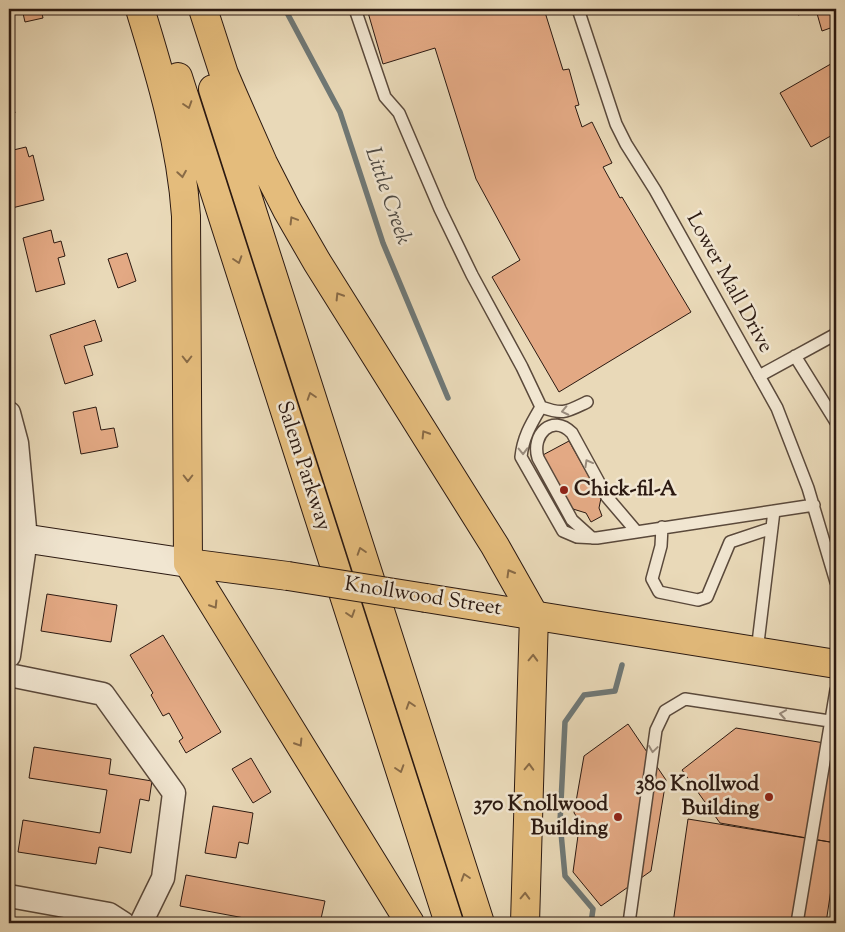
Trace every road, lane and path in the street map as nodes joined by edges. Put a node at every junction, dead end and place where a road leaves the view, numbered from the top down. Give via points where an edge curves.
1 (140, 9) edge
2 (156, 9) edge
3 (188, 9) edge
4 (203, 9) edge
5 (355, 9) edge
6 (578, 9) edge
7 (836, 334) edge
8 (796, 356) junction
9 (759, 376) junction
10 (587, 402) dead end
11 (541, 407) junction
12 (9, 413) edge
13 (836, 422) edge
14 (814, 505) junction
15 (774, 511) junction
16 (662, 527) junction
17 (772, 528) junction
18 (636, 531) junction
19 (17, 537) edge
20 (592, 538) junction
21 (188, 563) junction
22 (836, 582) edge
23 (534, 615) junction
24 (757, 651) junction
25 (9, 656) edge
26 (836, 664) edge
27 (9, 675) edge
28 (836, 690) edge
29 (834, 722) edge
30 (9, 896) edge
31 (123, 923) edge
32 (140, 923) edge
33 (410, 923) edge
34 (449, 923) edge
35 (480, 923) edge
36 (524, 923) edge
37 (629, 923) edge
38 (797, 923) edge

1 -> 21 main road via 173,122 184,185
2 -> 34 main road, Salem Parkway
35 -> 3 main road, Salem Parkway
23 -> 4 main road via 286,210 224,74
5 - 11 lane via 384,97 399,113 464,259
6 - 9 lane, Lower Mall Drive via 616,124
7 - 8 lane
8 - 9 lane
8 - 13 lane
9 - 14 lane, Lower Mall Drive via 778,408
10 -> 11 lane via 566,412
11 -> 20 lane via 528,427 521,457 563,531
12 - 19 street via 17,443
14 - 15 lane
14 - 22 lane, Lower Mall Drive
15 - 16 lane
15 - 17 lane
16 - 17 lane via 661,546 652,579 659,592 698,600 707,598 730,542
16 - 18 lane
17 - 24 lane
18 - 20 lane
18 -> 20 lane via 607,497 572,433 566,426 548,427 540,434 535,448 538,458 572,520
19 - 21 main road, Knollwood Street
19 - 25 street
21 - 23 main road, Knollwood Street, bridge
21 -> 33 main road
23 - 24 main road, Knollwood Street
36 -> 23 main road
24 - 26 main road, Knollwood Street
27 - 32 street via 103,694 174,793 162,878
28 - 29 lane
29 -> 37 lane via 684,699 665,710 656,730
29 - 38 lane
30 - 31 street via 109,914

